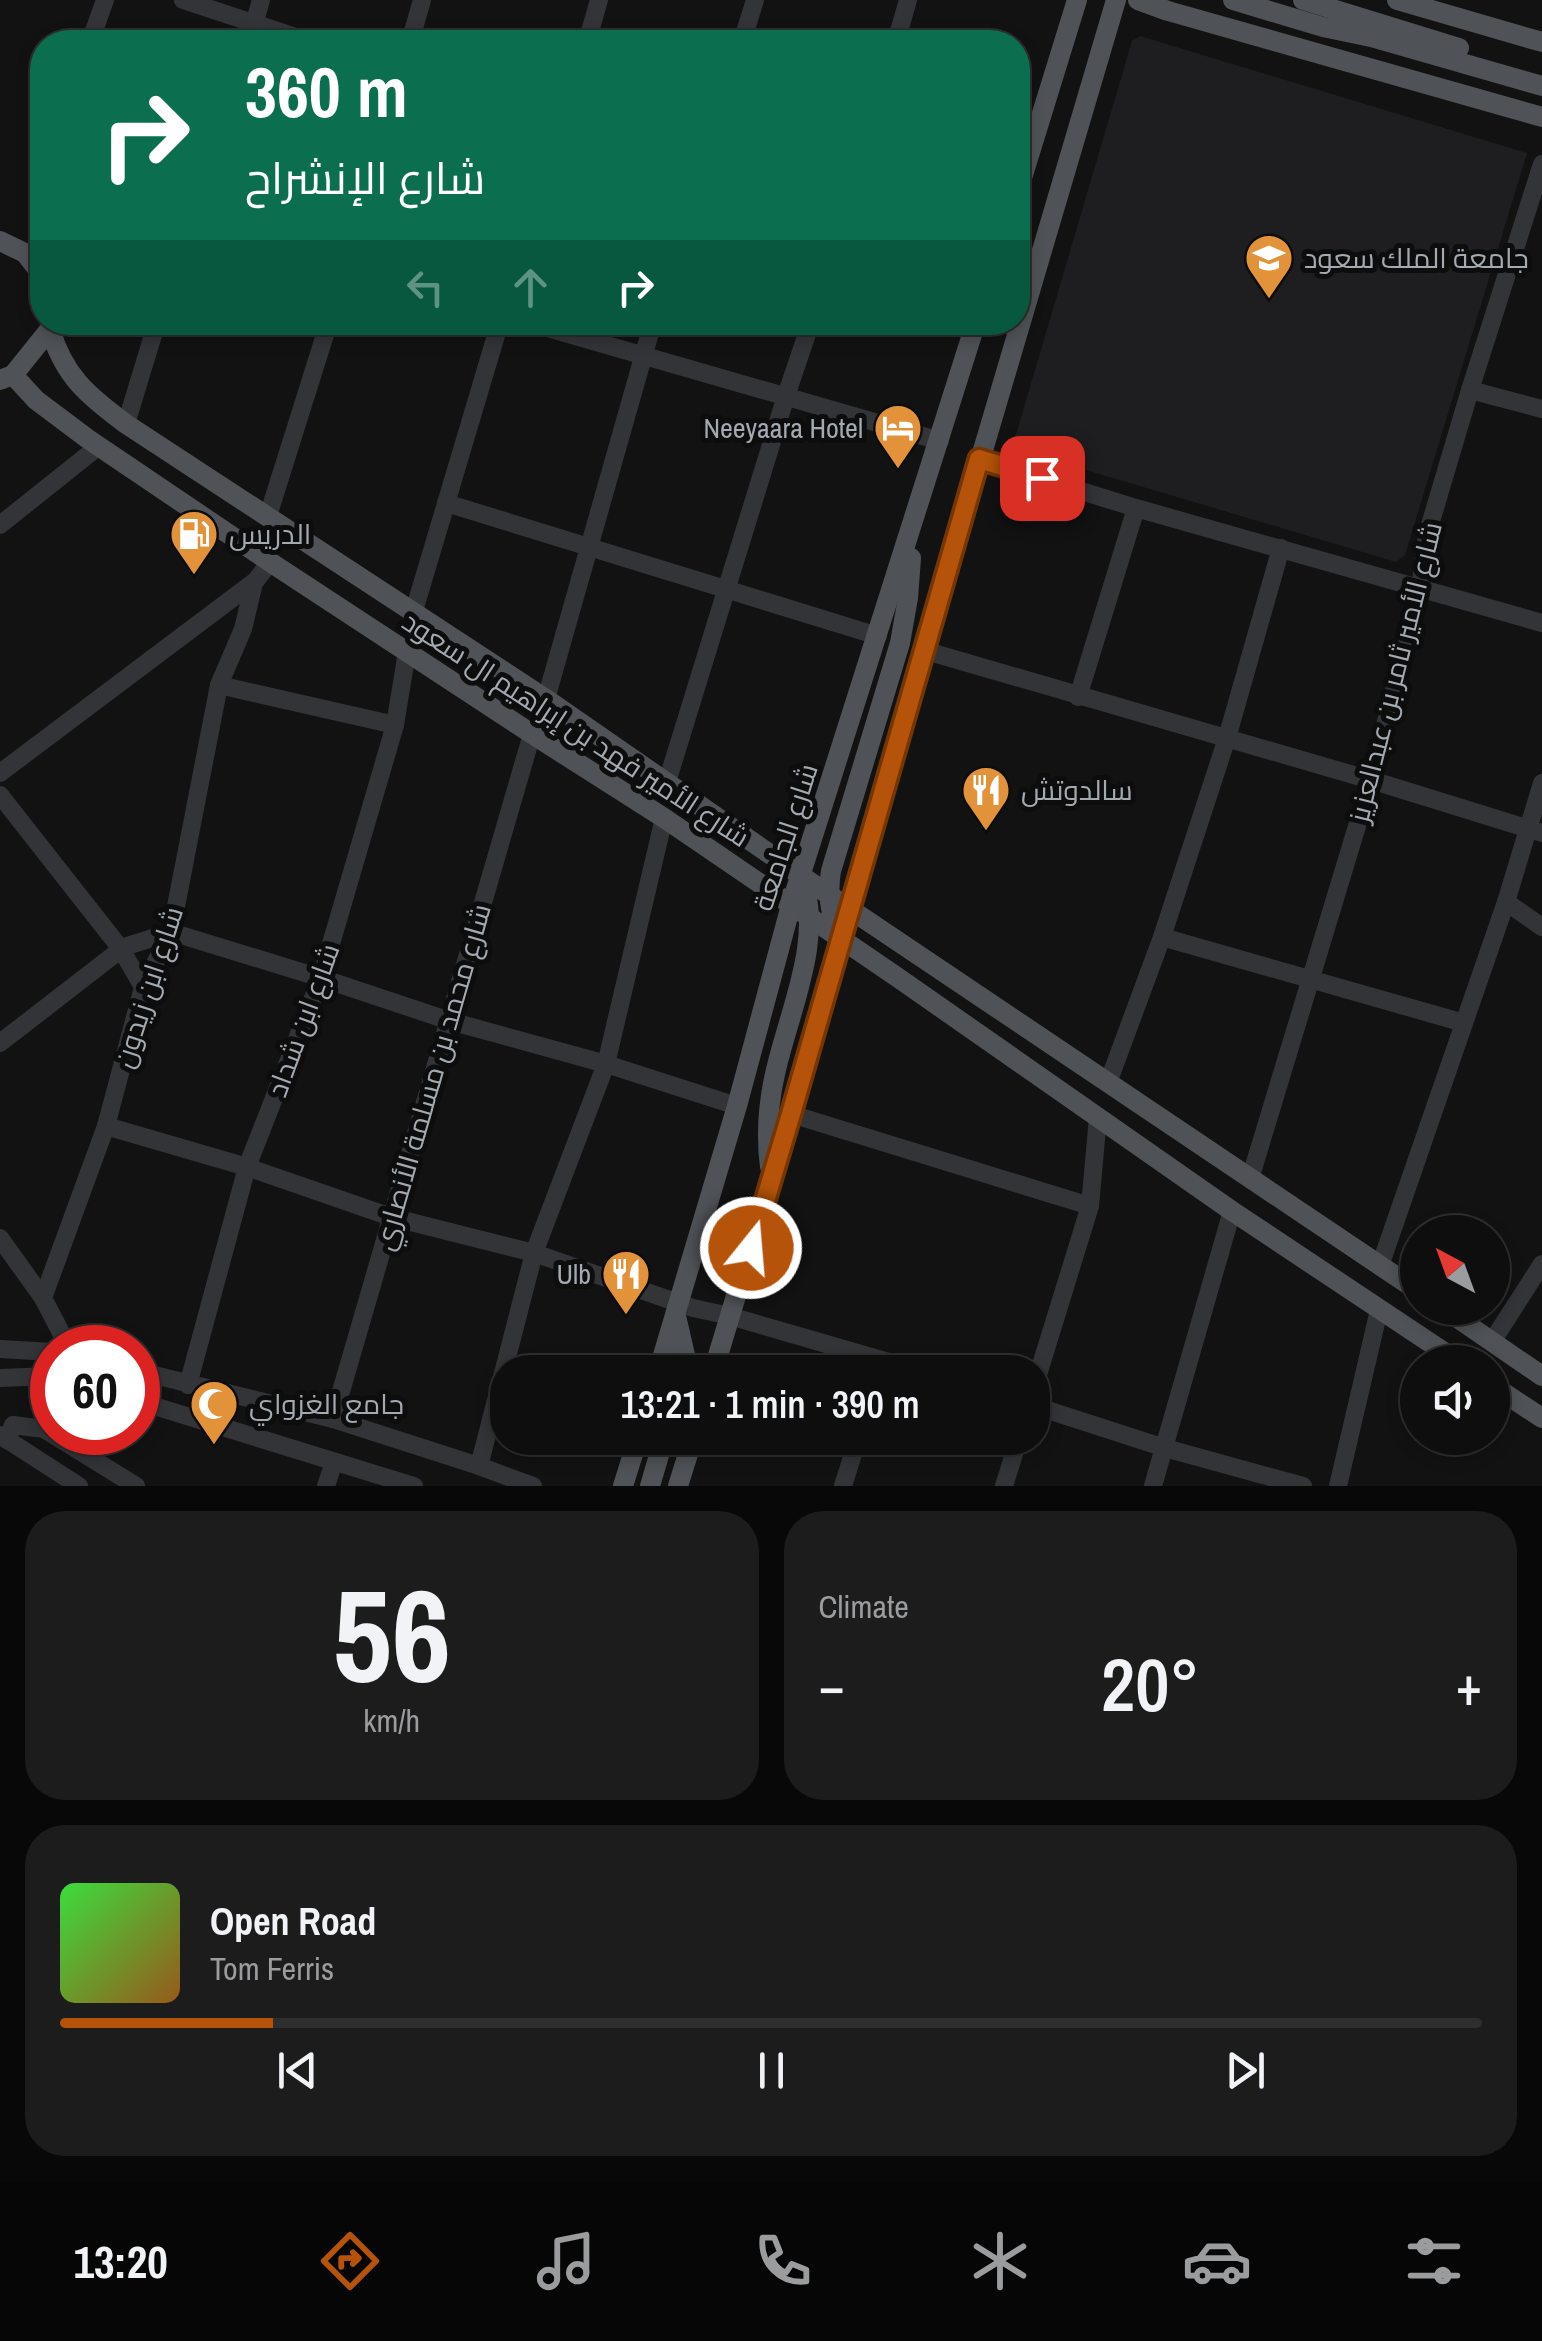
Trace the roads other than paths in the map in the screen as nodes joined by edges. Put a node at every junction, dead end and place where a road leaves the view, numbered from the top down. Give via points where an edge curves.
1 (104, 0) edge
2 (183, 0) edge
3 (261, 0) edge
4 (422, 0) edge
5 (599, 0) edge
6 (755, 0) edge
7 (908, 0) edge
8 (1077, 0) edge
9 (1116, 0) edge
10 (1138, 0) edge
11 (1233, 0) edge
12 (1303, 0) edge
13 (1398, 0) edge
14 (94, 30) edge
15 (244, 30) edge
16 (253, 30) edge
17 (413, 30) edge
18 (591, 30) edge
19 (746, 30) edge
20 (899, 30) edge
21 (1542, 42) edge
22 (1542, 72) edge
23 (1542, 86) edge
24 (1542, 118) edge
25 (1030, 152) edge
26 (1542, 164) edge
27 (0, 241) edge
28 (30, 259) edge
29 (1030, 288) edge
30 (42, 335) edge
31 (53, 335) edge
32 (153, 335) edge
33 (326, 335) edge
34 (496, 335) edge
35 (570, 335) edge
36 (650, 335) edge
37 (807, 335) edge
38 (972, 335) edge
39 (1016, 335) edge
40 (643, 357) junction
41 (7, 377) edge
42 (1470, 390) junction
43 (786, 396) junction
44 (1542, 409) edge
45 (126, 424) junction
46 (940, 441) junction
47 (100, 446) junction
48 (979, 459) junction
49 (446, 503) junction
50 (1136, 508) junction
51 (268, 516) junction
52 (0, 524) edge
53 (911, 531) junction
54 (589, 547) junction
55 (1281, 548) junction
56 (270, 562) junction
57 (254, 582) junction
58 (726, 589) junction
59 (1420, 589) junction
60 (414, 611) junction
61 (1542, 623) edge
62 (878, 636) junction
63 (923, 650) junction
64 (407, 652) junction
65 (220, 685) junction
66 (1078, 696) junction
67 (546, 699) junction
68 (396, 725) junction
69 (532, 734) junction
70 (1226, 738) junction
71 (0, 773) edge
72 (1371, 780) junction
73 (667, 782) junction
74 (1542, 784) edge
75 (0, 794) edge
76 (664, 818) junction
77 (1535, 831) edge
78 (802, 875) junction
79 (829, 895) junction
80 (1506, 902) junction
81 (791, 905) junction
82 (849, 908) junction
83 (811, 919) junction
84 (1542, 927) edge
85 (171, 932) junction
86 (1162, 937) junction
87 (840, 938) junction
88 (121, 949) junction
89 (321, 978) junction
90 (1312, 979) junction
91 (143, 987) junction
92 (450, 1021) junction
93 (1464, 1023) junction
94 (0, 1043) edge
95 (606, 1064) junction
96 (1108, 1083) junction
97 (737, 1106) junction
98 (791, 1114) junction
99 (1098, 1116) junction
100 (106, 1126) junction
101 (247, 1167) junction
102 (772, 1179) junction
103 (1250, 1180) junction
104 (1090, 1206) junction
105 (1232, 1211) junction
106 (390, 1217) junction
107 (0, 1238) edge
108 (534, 1253) junction
109 (1542, 1264) edge
110 (1380, 1266) junction
111 (1400, 1279) edge
112 (43, 1298) junction
113 (678, 1308) junction
114 (1380, 1310) junction
115 (730, 1316) junction
116 (57, 1325) edge
117 (1470, 1325) edge
118 (1492, 1340) junction
119 (1433, 1345) edge
120 (0, 1349) edge
121 (30, 1351) edge
122 (663, 1355) edge
123 (685, 1355) edge
124 (718, 1355) edge
125 (847, 1355) edge
126 (1044, 1355) edge
127 (1542, 1376) edge
128 (30, 1377) edge
129 (160, 1377) edge
130 (0, 1378) edge
131 (188, 1384) junction
132 (1510, 1397) edge
133 (160, 1408) edge
134 (1050, 1412) edge
135 (1542, 1418) edge
136 (333, 1419) junction
137 (4, 1438) edge
138 (1165, 1448) junction
139 (633, 1455) edge
140 (659, 1455) edge
141 (688, 1455) edge
142 (853, 1455) edge
143 (1014, 1455) edge
144 (334, 1462) junction
145 (479, 1466) junction
146 (70, 1484) edge
147 (136, 1486) edge
148 (326, 1486) edge
149 (414, 1486) edge
150 (533, 1486) edge
151 (623, 1486) edge
152 (650, 1486) edge
153 (678, 1486) edge
154 (843, 1486) edge
155 (1004, 1486) edge
156 (1153, 1486) edge
157 (1303, 1486) edge
158 (1338, 1486) edge

1 - 14 street
2 - 15 street
3 - 16 street
4 - 17 street
5 - 18 street
6 - 19 street
7 - 20 street
8 - 25 main road
9 - 29 main road
10 - 24 main road
11 - 23 main road
12 - 22 main road
13 - 21 main road
26 - 42 street, شارع الأمير ثامر بن عبدالعزيز
27 - 28 main road
30 - 41 main road, شارع الأمير فهد بن إبراهيم ال سعود
31 - 45 main road, شارع الأمير فهد بن إبراهيم ال سعود via 76,382
32 - 45 street
33 - 51 street
34 - 49 street
35 - 40 street
36 - 40 street
37 - 43 street
38 - 46 main road, شارع الجامعة
39 - 48 main road
40 - 43 street
40 - 54 street
41 - 47 main road, شارع الأمير فهد بن إبراهيم ال سعود
42 - 44 street
42 - 59 street, شارع الأمير ثامر بن عبدالعزيز via 1427,534
43 - 46 street
43 - 58 street
45 - 51 main road, شارع الأمير فهد بن إبراهيم ال سعود
46 - 53 main road, شارع الجامعة
47 - 52 street
47 - 56 main road, شارع الأمير فهد بن إبراهيم ال سعود
48 - 50 street
48 - 63 main road
49 - 54 street
49 - 60 street
50 - 55 street
50 - 66 street
51 - 60 main road, شارع الأمير فهد بن إبراهيم ال سعود
53 - 62 main road, شارع الجامعة
53 - 79 main road via 900,642
54 - 58 street
54 - 67 street
55 - 59 street
55 - 70 street
56 - 57 street, شارع ابن زيدون
56 - 64 main road, شارع الأمير فهد بن إبراهيم ال سعود
57 - 65 street, شارع ابن زيدون
57 - 71 street
58 - 62 street
58 - 73 street
59 - 61 street
59 - 72 street, شارع الأمير ثامر بن عبدالعزيز
60 - 67 main road, شارع الأمير فهد بن إبراهيم ال سعود
62 - 78 main road, شارع الجامعة
63 - 66 street
63 - 82 main road
64 - 68 street, شارع ابن شداد
64 - 69 main road, شارع الأمير فهد بن إبراهيم ال سعود
65 - 68 street
65 - 85 street, شارع ابن زيدون
66 - 70 street
67 - 73 main road, شارع الأمير فهد بن إبراهيم ال سعود
68 - 89 street, شارع ابن شداد
69 - 76 main road, شارع الأمير فهد بن إبراهيم ال سعود
69 - 92 street, شارع محمد بن مسلمة الأنصاري
70 - 72 street
70 - 86 street
72 - 77 street
72 - 90 street, شارع الأمير ثامر بن عبدالعزيز
73 - 78 main road, شارع الأمير فهد بن إبراهيم ال سعود
74 - 77 street
75 - 88 street
76 - 81 main road, شارع الأمير فهد بن إبراهيم ال سعود
76 - 95 street
77 - 80 street
78 - 79 main road, شارع الأمير فهد بن إبراهيم ال سعود
78 - 81 main road, شارع الجامعة
78 - 83 main road
79 - 82 main road, شارع الأمير فهد بن إبراهيم ال سعود
79 - 87 main road
80 - 84 street
80 - 93 street
81 - 83 main road, شارع الأمير فهد بن إبراهيم ال سعود
81 - 97 main road, شارع الجامعة
82 - 87 main road
82 - 96 main road, شارع الأمير فهد بن إبراهيم ال سعود
83 - 87 main road, شارع الأمير فهد بن إبراهيم ال سعود
83 - 102 main road via 769,1107
85 - 88 street
85 - 89 street
85 - 91 street, شارع ابن زيدون
86 - 90 street
86 - 96 street
87 - 98 main road
87 - 99 main road, شارع الأمير فهد بن إبراهيم ال سعود
88 - 91 street
88 - 94 street
89 - 92 street
89 - 101 street, شارع ابن شداد
90 - 93 street
90 - 103 street, شارع الأمير ثامر بن عبدالعزيز
91 - 100 street, شارع ابن زيدون
92 - 95 street
92 - 106 street, شارع محمد بن مسلمة الأنصاري
93 - 110 street
95 - 97 street
95 - 108 street
96 - 103 main road, شارع الأمير فهد بن إبراهيم ال سعود
97 - 113 main road, شارع الجامعة
98 - 102 main road
98 - 104 street
99 - 104 street
99 - 105 main road, شارع الأمير فهد بن إبراهيم ال سعود
100 - 101 street
100 - 112 street, شارع ابن زيدون
101 - 106 street
101 - 131 street, شارع ابن شداد
102 - 115 main road
103 - 110 main road, شارع الأمير فهد بن إبراهيم ال سعود
104 - 126 street
105 - 114 main road, شارع الأمير فهد بن إبراهيم ال سعود
105 - 138 street
106 - 108 street
106 - 136 street, شارع محمد بن مسلمة الأنصاري
107 - 112 street
108 - 113 street
108 - 145 street
109 - 118 street
110 - 111 main road, شارع الأمير فهد بن إبراهيم ال سعود
112 - 116 street
113 - 115 street
113 - 122 main road, شارع الجامعة
113 - 123 main road
114 - 119 main road, شارع الأمير فهد بن إبراهيم ال سعود
114 - 158 street
115 - 124 main road
115 - 125 street
117 - 118 main road
118 - 127 main road
120 - 121 street
128 - 130 street
129 - 131 street
131 - 136 street
132 - 135 main road
133 - 144 street
134 - 138 street
136 - 145 street
137 - 146 street
137 - 147 street via 14,1425 44,1429
138 - 156 street
138 - 157 street
139 - 151 main road
140 - 152 main road
141 - 153 main road
142 - 154 street
143 - 155 street
144 - 148 street
144 - 149 street
145 - 150 street

